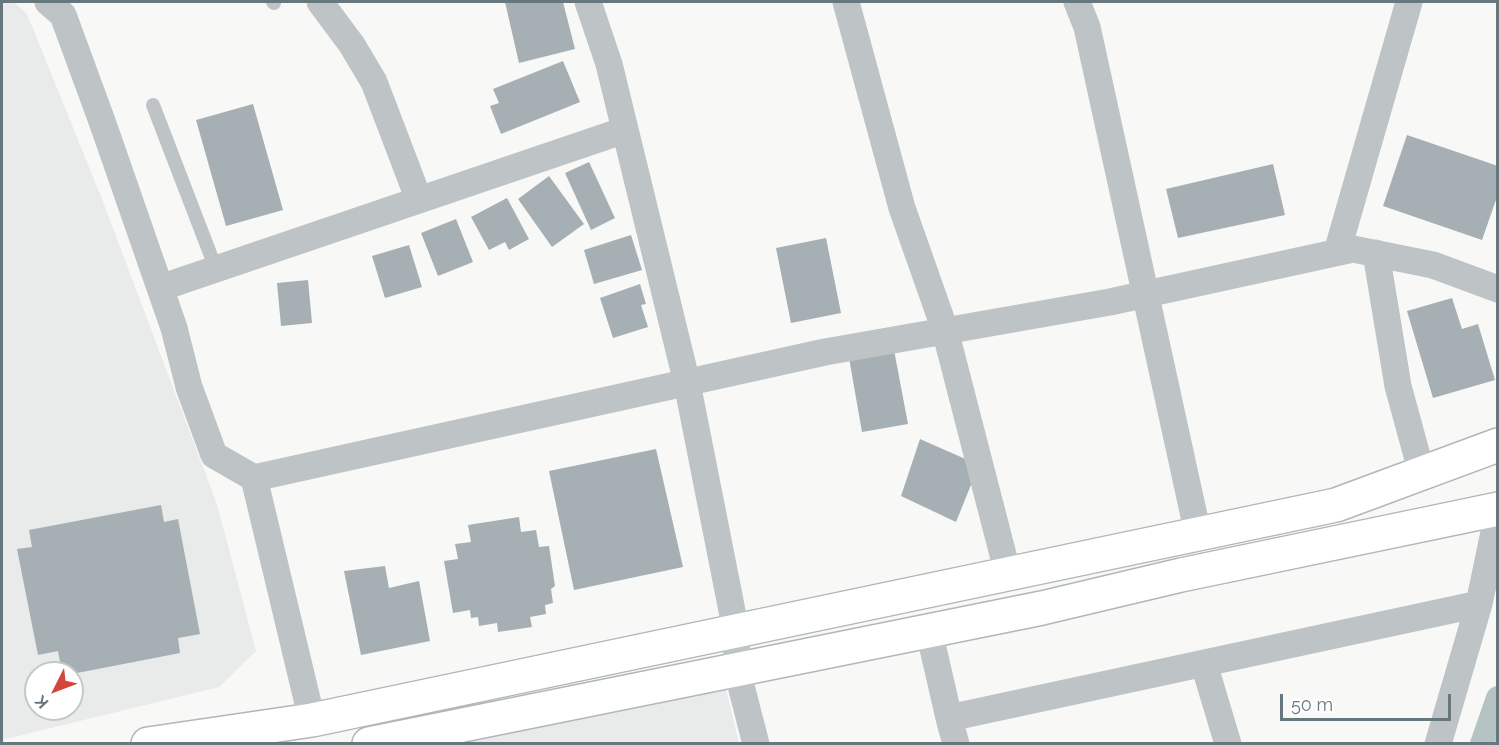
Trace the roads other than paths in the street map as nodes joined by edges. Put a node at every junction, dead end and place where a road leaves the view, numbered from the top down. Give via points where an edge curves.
1 (320, 2) edge
2 (588, 2) edge
3 (846, 2) edge
4 (1077, 2) edge
5 (1409, 2) edge
6 (52, 3) edge
7 (153, 105) dead end
8 (625, 130) junction
9 (419, 200) junction
10 (1337, 252) junction
11 (1376, 253) junction
12 (216, 269) junction
13 (160, 288) junction
14 (1497, 289) edge
15 (1147, 294) junction
16 (945, 330) junction
17 (687, 383) junction
18 (1497, 445) edge
19 (1422, 474) junction
20 (254, 478) junction
21 (1497, 511) edge
22 (1198, 534) junction
23 (1008, 574) junction
24 (1479, 604) junction
25 (736, 631) junction
26 (929, 631) junction
27 (1204, 664) junction
28 (737, 670) junction
29 (950, 718) junction
30 (312, 720) junction
31 (148, 744) edge
32 (369, 744) edge
33 (756, 744) edge
34 (956, 744) edge
35 (1228, 744) edge
36 (1438, 744) edge

1 - 9 street via 374,82
2 - 8 street
3 - 16 street via 902,208
4 - 15 street via 1087,27
5 - 10 street
6 - 13 street via 63,15
7 - 12 lane
8 - 9 street
8 - 17 street
9 - 12 street
10 - 11 street via 1353,249
10 - 15 street
11 - 14 street via 1433,266
11 - 19 street via 1398,386
12 - 13 street
13 - 20 street via 214,455
15 - 16 street
15 - 22 street
16 - 17 street
16 - 23 street
17 - 20 street
17 - 25 street
18 - 19 main road
19 - 22 main road via 1336,505
20 - 30 street
21 - 24 street
21 - 26 main road
22 - 23 main road
23 - 25 main road
24 - 27 street
24 - 36 street
25 - 28 street
25 - 30 main road
26 - 28 main road
26 - 29 street
27 - 29 street
27 - 35 street
28 - 32 main road
28 - 33 street
29 - 34 street
30 - 31 main road

